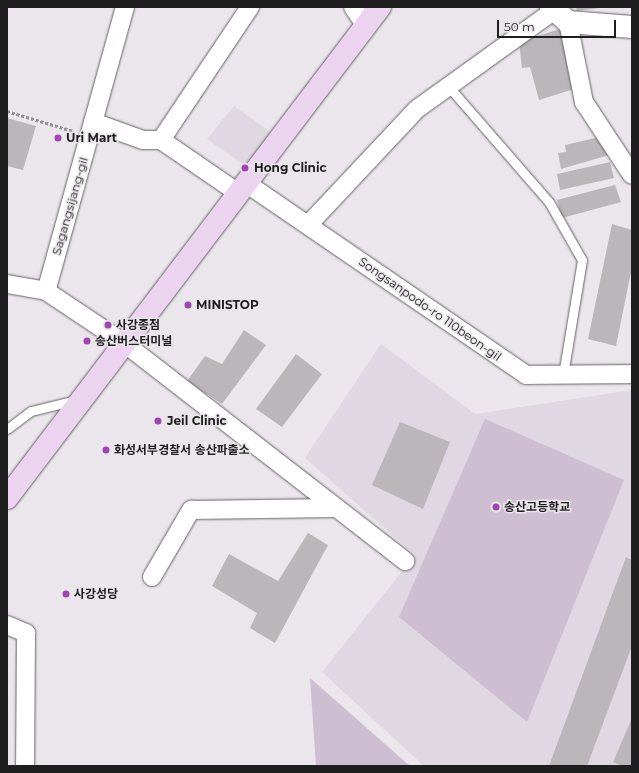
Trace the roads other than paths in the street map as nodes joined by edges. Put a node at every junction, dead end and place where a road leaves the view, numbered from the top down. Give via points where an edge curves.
1 (250, 7) edge
2 (353, 7) edge
3 (380, 7) edge
4 (122, 8) edge
5 (558, 13) edge
6 (366, 26) junction
7 (632, 27) edge
8 (449, 87) junction
9 (91, 129) junction
10 (161, 140) junction
11 (632, 175) edge
12 (242, 188) junction
13 (308, 226) junction
14 (7, 284) edge
15 (46, 291) junction
16 (124, 343) junction
17 (632, 374) edge
18 (563, 375) junction
19 (81, 399) junction
20 (7, 430) edge
21 (7, 498) edge
22 (336, 508) junction
23 (405, 561) dead end
24 (152, 577) dead end
25 (7, 626) edge
26 (25, 766) edge

1 - 10 street
2 - 6 street
3 - 6 main road
4 - 9 street, Sagangsijang-gil
5 - 7 street
5 - 8 street
5 - 11 street via 584,102
6 - 12 main road
8 - 13 street via 417,110
8 - 18 lane via 550,202 582,260
9 - 10 street via 143,140
9 - 15 street, Sagangsijang-gil
10 - 12 street, Songsanpodo-ro 110beon-gil
12 - 13 street, Songsanpodo-ro 110beon-gil
12 - 16 main road
13 - 18 street, Songsanpodo-ro 110beon-gil via 526,375
14 - 15 street
15 - 16 street
16 - 19 main road
16 - 22 street
17 - 18 street, Songsanpodo-ro 110beon-gil
19 - 20 lane via 31,411
19 - 21 main road
22 - 23 street
22 - 24 street via 191,510
25 - 26 street via 26,634

